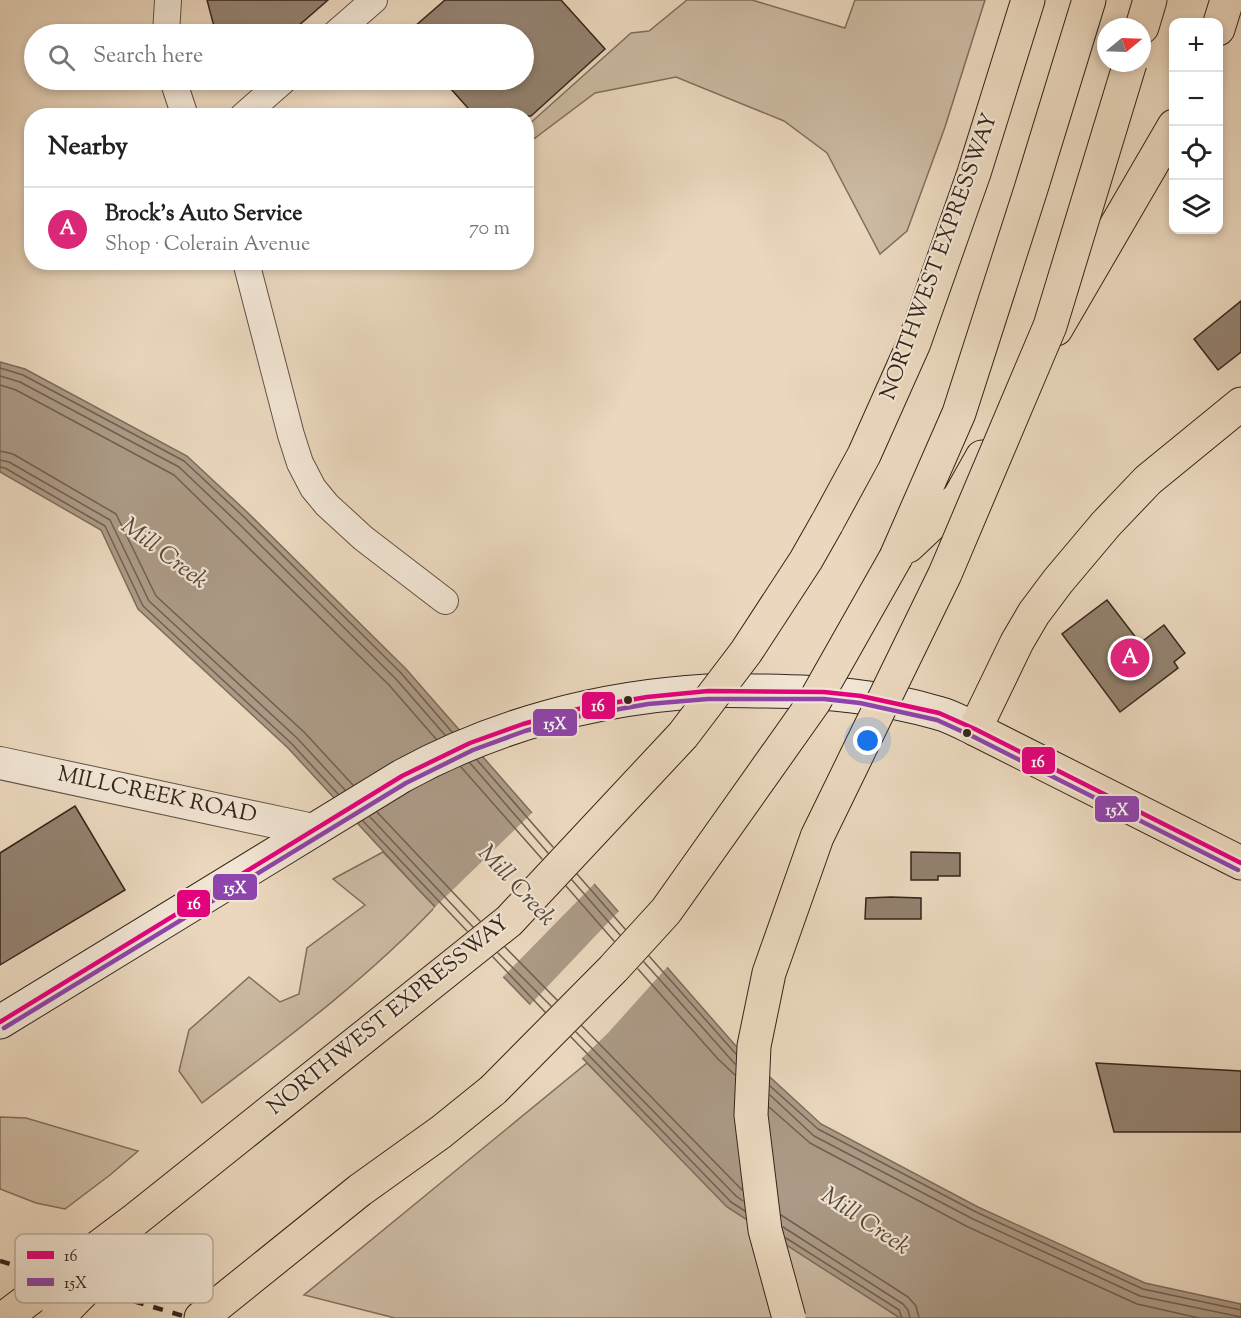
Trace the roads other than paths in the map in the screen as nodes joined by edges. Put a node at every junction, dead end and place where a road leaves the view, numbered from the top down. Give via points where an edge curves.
1 (168, 0) edge
2 (374, 0) edge
3 (1028, 0) edge
4 (1089, 0) edge
5 (1150, 0) edge
6 (1227, 0) edge
7 (1145, 18) edge
8 (1221, 18) edge
9 (167, 24) edge
10 (346, 24) edge
11 (1127, 72) edge
12 (176, 90) edge
13 (273, 90) edge
14 (182, 108) edge
15 (252, 108) edge
16 (1169, 133) edge
17 (248, 270) edge
18 (1241, 404) edge
19 (896, 557) junction
20 (445, 600) dead end
21 (975, 729) junction
22 (0, 763) edge
23 (313, 830) junction
24 (1241, 863) edge
25 (0, 1022) edge
26 (136, 1219) junction
27 (116, 1234) edge
28 (127, 1234) edge
29 (24, 1303) edge
30 (72, 1303) edge
31 (4, 1318) edge
32 (57, 1318) edge
33 (201, 1318) edge
34 (789, 1318) edge

1 - 9 street
2 - 10 street
3 - 26 main road, NORTHWEST EXPRESSWAY, bridge via 974,173 914,343 864,455 806,560 746,652 683,735 509,921
4 - 19 main road via 959,413
5 - 7 main road
6 - 8 main road
11 - 34 main road, bridge via 1050,326 945,574 817,837 769,973 754,1046 751,1115 765,1230
12 - 14 street
13 - 15 street
16 - 19 main road via 959,498
17 - 20 street via 291,435 313,488 363,538
18 - 21 main road via 1148,480 1058,581 1017,642
19 - 33 main road, bridge via 814,702 666,911 493,1090 360,1190
21 - 23 main road via 939,713 824,692 708,691 647,697 578,709 470,743 402,776
21 - 24 main road
22 - 23 street, MILLCREEK ROAD
23 - 25 main road
26 - 27 main road, NORTHWEST EXPRESSWAY, bridge
26 - 28 main road, bridge
29 - 31 main road, NORTHWEST EXPRESSWAY, bridge
30 - 32 main road, bridge

